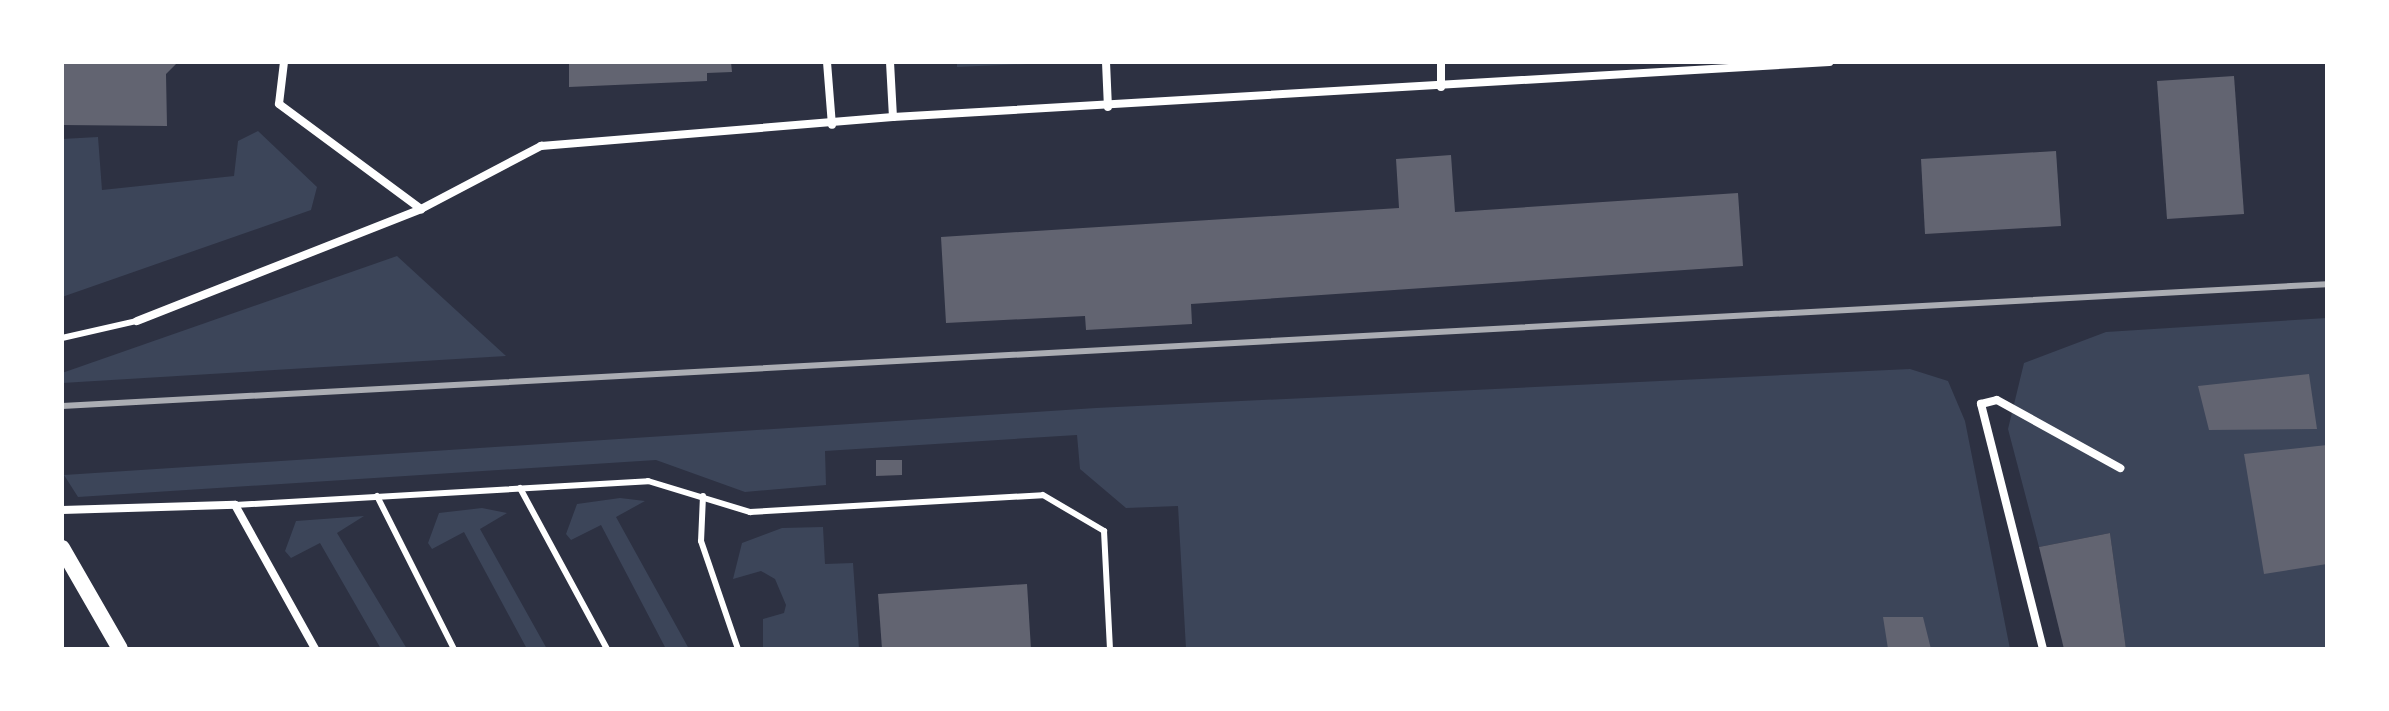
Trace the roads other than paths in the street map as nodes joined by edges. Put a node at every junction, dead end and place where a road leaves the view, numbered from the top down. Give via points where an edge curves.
1 (284, 62) edge
2 (827, 62) edge
3 (890, 62) edge
4 (1106, 62) edge
5 (1441, 62) edge
6 (1829, 62) edge
7 (1441, 87) junction
8 (1108, 107) junction
9 (893, 117) junction
10 (832, 125) junction
11 (421, 209) junction
12 (137, 321) joint
13 (62, 338) edge
14 (2120, 468) dead end
15 (520, 488) junction
16 (377, 496) junction
17 (703, 496) junction
18 (235, 505) junction
19 (62, 510) edge
20 (62, 548) edge
21 (120, 649) edge
22 (315, 649) edge
23 (454, 649) edge
24 (607, 649) edge
25 (738, 649) edge
26 (1110, 649) edge
27 (2043, 649) edge

1 - 11 street via 279,104
2 - 10 street
3 - 9 street
4 - 8 street
5 - 7 street
6 - 7 street
7 - 8 street
8 - 9 street
9 - 10 street
10 - 11 street via 541,146
11 - 12 street
12 - 13 lane
14 - 27 street via 1997,400 1981,404
15 - 16 lane
15 - 17 lane via 648,481
15 - 24 lane
16 - 18 lane
16 - 23 lane
17 - 25 lane via 701,541
17 - 26 lane via 750,512 1043,495 1104,531
18 - 19 street
18 - 22 street
20 - 21 main road

